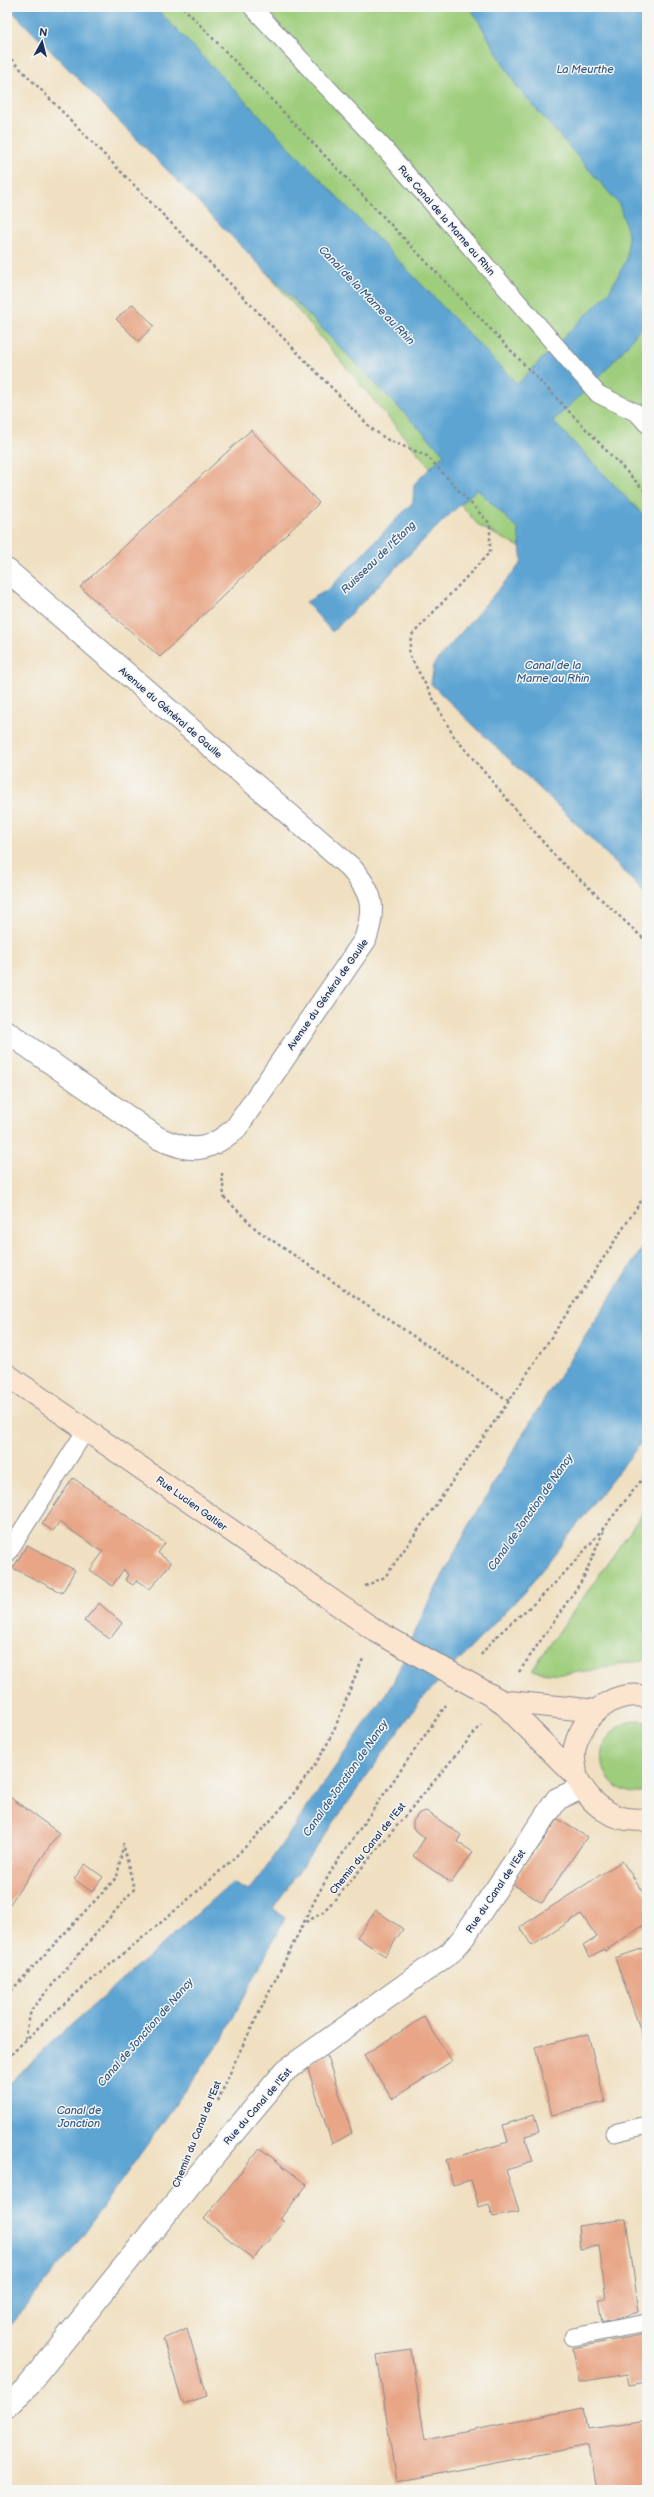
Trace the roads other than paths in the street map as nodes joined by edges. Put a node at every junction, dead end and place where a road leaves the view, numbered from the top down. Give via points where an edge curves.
1 (252, 7) edge
2 (647, 424) edge
3 (7, 570) edge
4 (7, 1032) edge
5 (7, 1375) edge
6 (86, 1430) junction
7 (7, 1554) edge
8 (646, 1696) edge
9 (501, 1701) junction
10 (596, 1711) junction
11 (579, 1782) junction
12 (644, 1822) edge
13 (647, 2125) edge
14 (614, 2133) dead end
15 (647, 2323) edge
16 (573, 2337) dead end
17 (7, 2406) edge

1 - 2 lane, Rue Canal de la Marne au Rhin via 384,148 598,394 637,413
3 - 4 street, Avenue du Général de Gaulle via 350,867 366,885 372,904 371,923 365,940 236,1128 219,1143 201,1150 180,1148 158,1138
5 - 6 main road, Rue Lucien Galtier
6 - 7 lane
6 - 9 main road, Rue Lucien Galtier, bridge via 376,1631
8 - 10 main road via 626,1697
9 - 10 main road
9 - 11 main road
10 - 11 main road via 581,1730 574,1752
11 - 12 main road via 595,1805 613,1816
11 - 17 street, Rue du Canal de l'Est via 557,1799 451,1952 286,2070 25,2389
13 - 14 lane
15 - 16 lane

